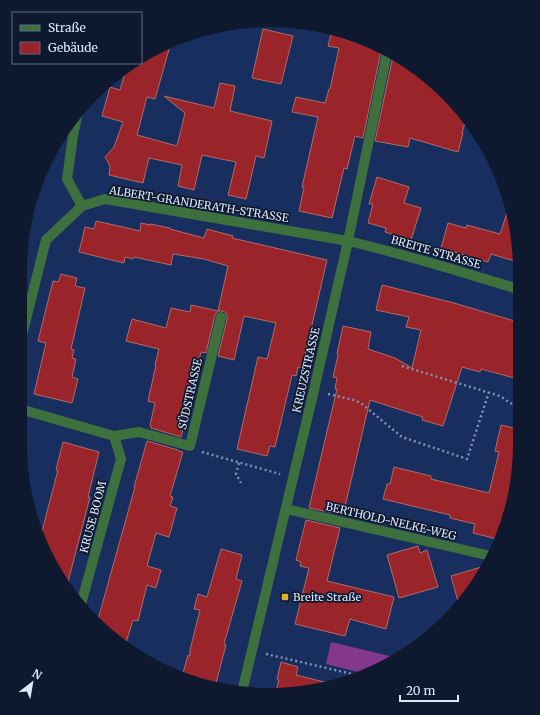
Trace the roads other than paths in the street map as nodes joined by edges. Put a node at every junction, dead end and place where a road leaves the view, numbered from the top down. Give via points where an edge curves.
1 (386, 57) edge
2 (68, 135) edge
3 (82, 206) junction
4 (348, 241) junction
5 (513, 288) edge
6 (27, 315) edge
7 (220, 317) dead end
8 (27, 411) edge
9 (114, 436) junction
10 (286, 509) junction
11 (486, 555) edge
12 (82, 599) edge
13 (243, 686) edge

1 - 4 street, KREUZSTRASSE
2 - 3 street via 67,179
3 - 4 street, ALBERT-GRANDERATH-STRASSE via 105,199
3 - 6 street, ALBERT-GRANDERATH-STRASSE via 46,240
4 - 5 street, BREITE STRASSE
4 - 10 street, KREUZSTRASSE
7 - 9 street, SÜDSTRASSE via 190,446 139,432
8 - 9 street, SÜDSTRASSE
9 - 12 street, KRUSE BOOM via 121,459
10 - 11 street, BERTHOLD-NELKE-WEG
10 - 13 street, KREUZSTRASSE

